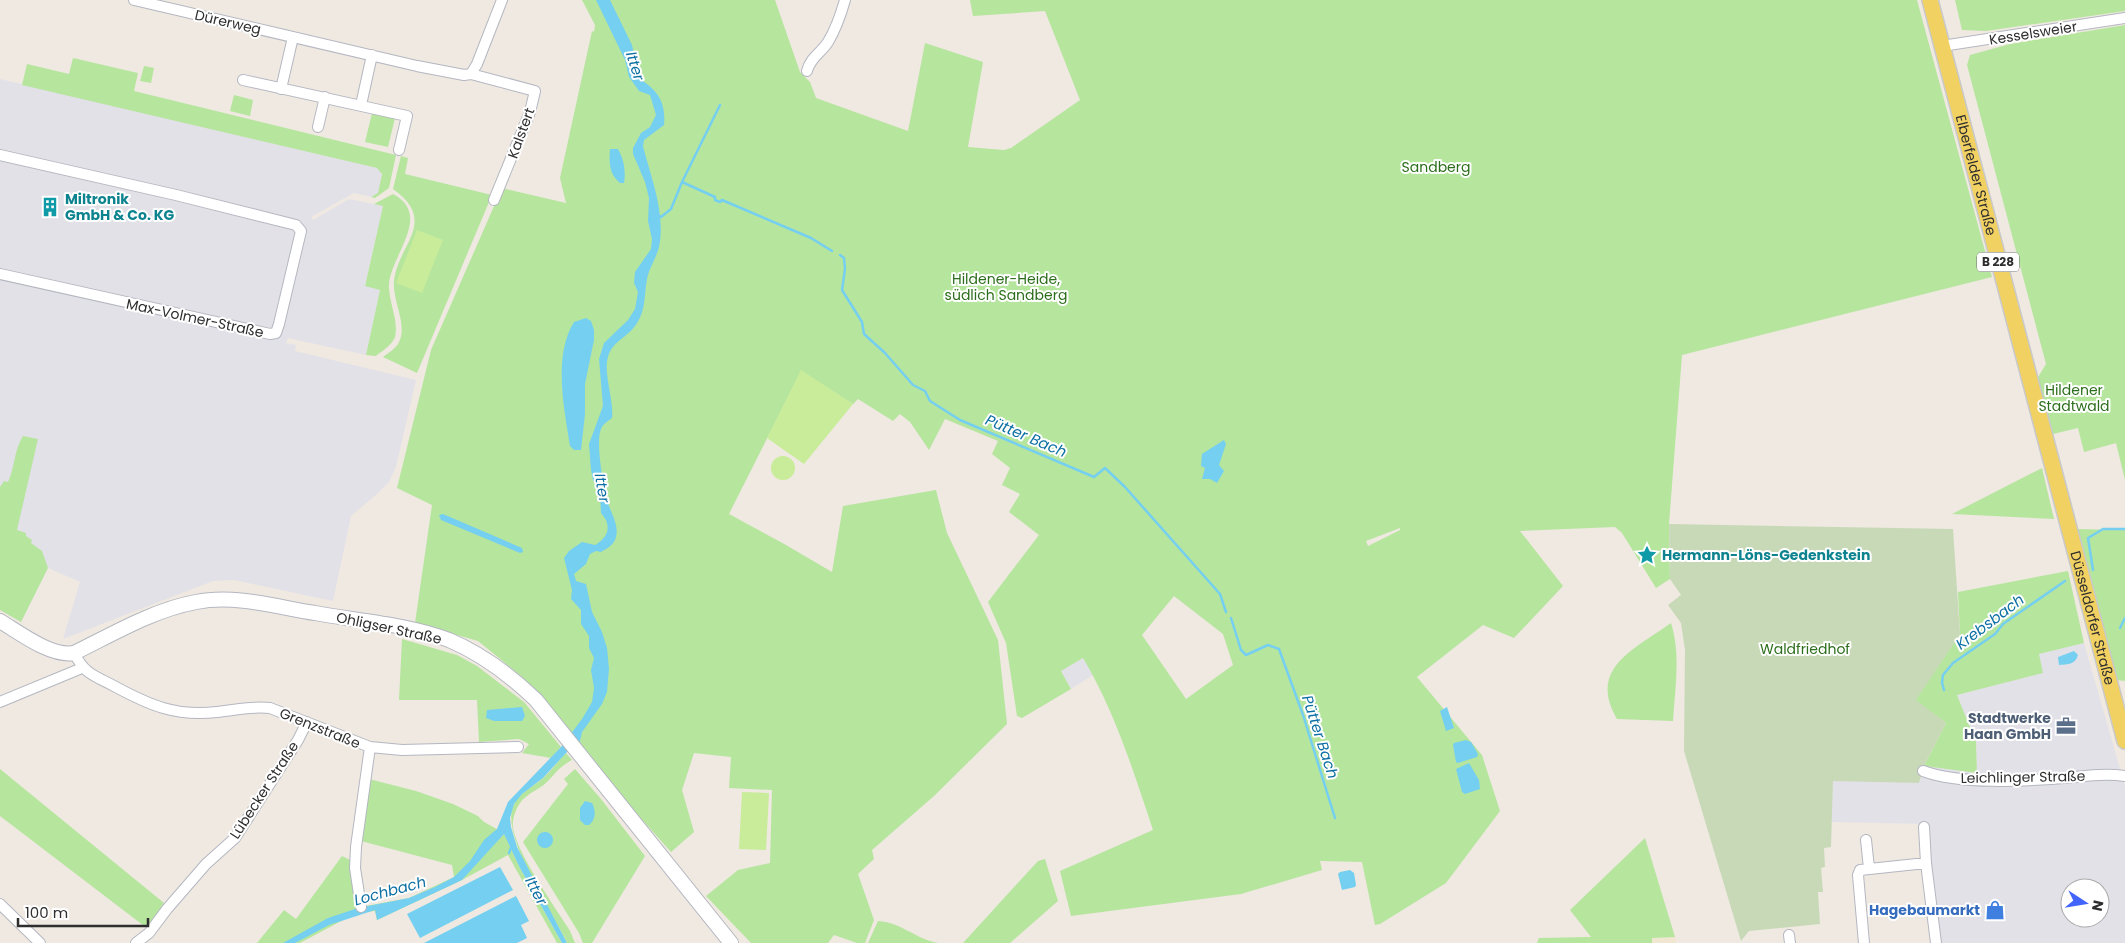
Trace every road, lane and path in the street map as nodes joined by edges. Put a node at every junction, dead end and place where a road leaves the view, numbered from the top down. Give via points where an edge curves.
1 (134, 0) edge
2 (502, 0) edge
3 (845, 0) edge
4 (1930, 0) edge
5 (166, 4) edge
6 (2125, 18) edge
7 (293, 37) junction
8 (1942, 46) junction
9 (372, 55) junction
10 (807, 71) dead end
11 (471, 74) junction
12 (243, 80) dead end
13 (281, 88) junction
14 (325, 97) junction
15 (361, 106) junction
16 (318, 127) dead end
17 (399, 150) dead end
18 (0, 155) edge
19 (494, 200) dead end
20 (0, 274) edge
21 (2068, 524) joint
22 (0, 621) edge
23 (74, 653) junction
24 (82, 668) junction
25 (0, 702) edge
26 (307, 722) junction
27 (2125, 741) edge
28 (370, 747) junction
29 (518, 747) dead end
30 (1923, 771) dead end
31 (2125, 776) edge
32 (1924, 827) dead end
33 (1866, 840) dead end
34 (1926, 863) junction
35 (1869, 868) junction
36 (0, 904) edge
37 (361, 907) dead end
38 (40, 943) edge
39 (136, 943) edge
40 (731, 943) edge
41 (1864, 943) edge
42 (1936, 943) edge

1 - 5 street, Dürerweg
2 - 11 street
3 - 10 street via 828,42 811,60
4 - 8 main road, Elberfelder Straße / B 228
5 - 7 street, Dürerweg
6 - 8 street, Kesselsweier
7 - 9 street, Dürerweg
7 - 13 street
8 - 21 main road, Elberfelder Straße / B 228
9 - 11 street, Dürerweg
9 - 15 street
11 - 19 street, Kalstert via 535,91 530,112
12 - 13 street
13 - 14 street
14 - 15 street
14 - 16 street
15 - 17 street via 407,116
18 - 20 street, Max-Volmer-Straße via 209,202 296,224 301,231 279,324 276,333 270,334
21 - 27 main road, Düsseldorfer Straße / B 228
22 - 23 main road via 48,649
23 - 24 street
23 - 40 main road, Ohligser Straße via 160,612 210,600 251,602 391,625 448,640 512,677 536,700
24 - 25 street
24 - 26 street, Grenzstraße via 145,703 173,711 215,713 262,707
26 - 28 street, Grenzstraße
26 - 39 street, Lübecker Straße via 235,838 206,864 149,933
28 - 29 street, Grenzstraße via 402,750
28 - 37 street, Grenzstraße via 356,847 355,868
30 - 31 street, Leichlinger Straße via 1950,778 1982,780
32 - 34 street
33 - 35 street
34 - 35 street
34 - 42 street
35 - 41 street via 1860,870 1858,875
36 - 38 street

